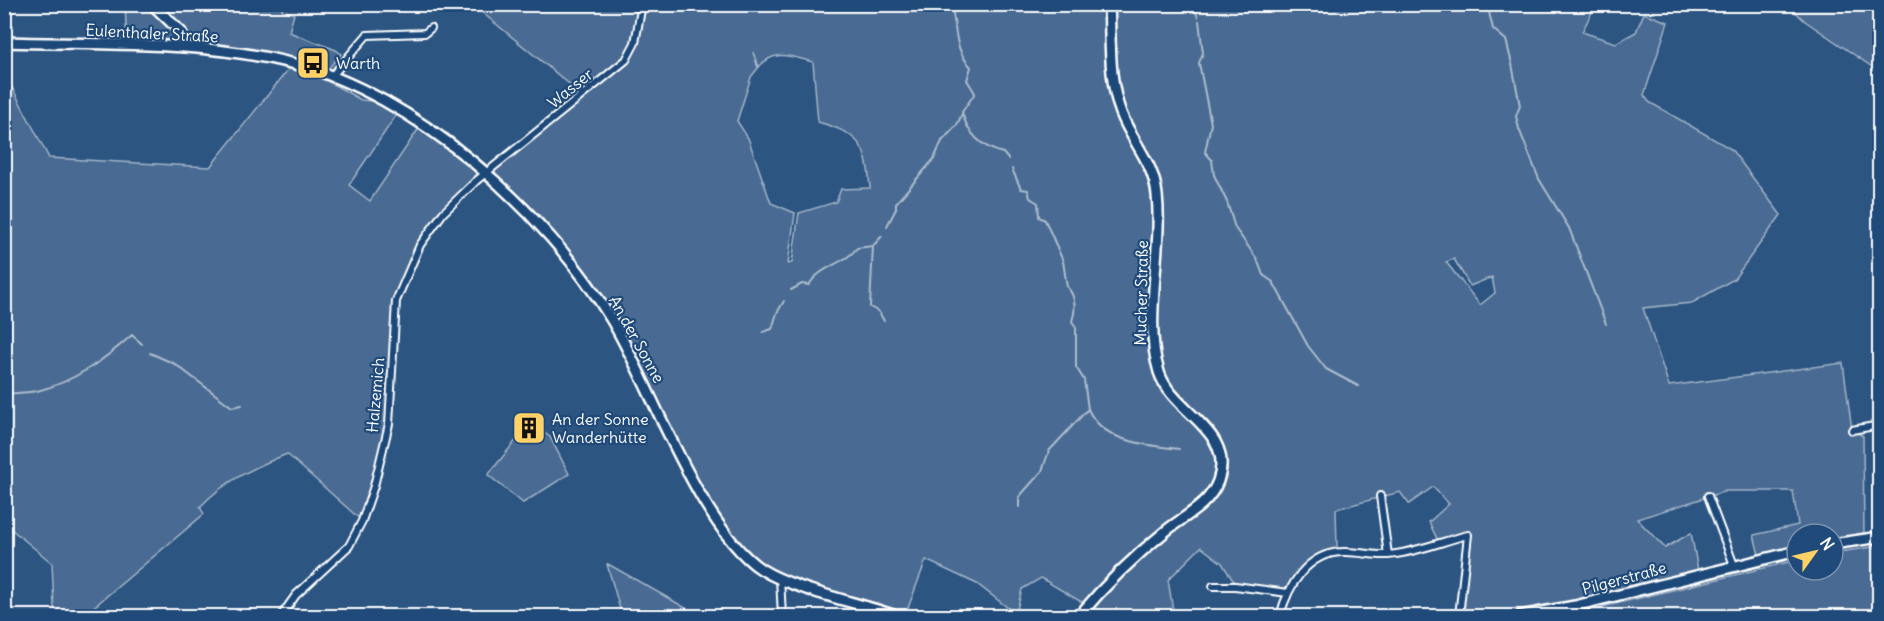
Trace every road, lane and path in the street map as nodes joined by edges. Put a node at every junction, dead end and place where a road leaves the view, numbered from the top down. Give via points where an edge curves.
1 (152, 4) edge
2 (642, 4) edge
3 (1109, 4) edge
4 (431, 28) dead end
5 (4, 42) edge
6 (186, 46) junction
7 (331, 77) junction
8 (485, 173) junction
9 (1880, 425) edge
10 (1852, 430) dead end
11 (1380, 496) dead end
12 (1708, 496) dead end
13 (1880, 537) edge
14 (1845, 542) edge
15 (1785, 554) edge
16 (1388, 555) junction
17 (1734, 565) junction
18 (780, 578) junction
19 (1213, 586) dead end
20 (1288, 593) junction
21 (281, 616) edge
22 (782, 616) edge
23 (896, 616) edge
24 (1079, 616) edge
25 (1280, 616) edge
26 (1459, 616) edge
27 (1520, 616) edge

1 - 6 street via 181,32
2 - 8 street, Wasser via 635,43 626,60
3 - 24 street, Mucher Straße via 1115,93 1128,130 1148,160 1157,195 1156,362 1167,390 1215,440 1221,464 1208,499 1150,545
4 - 7 street via 425,33 367,35
5 - 6 street, Eulenthaler Straße
6 - 7 street, Eulenthaler Straße via 289,62
7 - 8 street, An der Sonne via 431,127
8 - 18 street, An der Sonne via 550,237 599,300 714,516 753,563
8 - 21 street, Halzemich via 430,228 404,277 394,313 389,423 374,486 357,533
9 - 10 street
11 - 16 street
12 - 17 street
13 - 14 street
15 - 17 street, Pilgerstraße
16 - 20 street via 1324,555 1301,573
16 - 26 street via 1468,535
17 - 27 street, Pilgerstraße
18 - 22 street
18 - 23 street, An der Sonne
19 - 20 street
20 - 25 street

